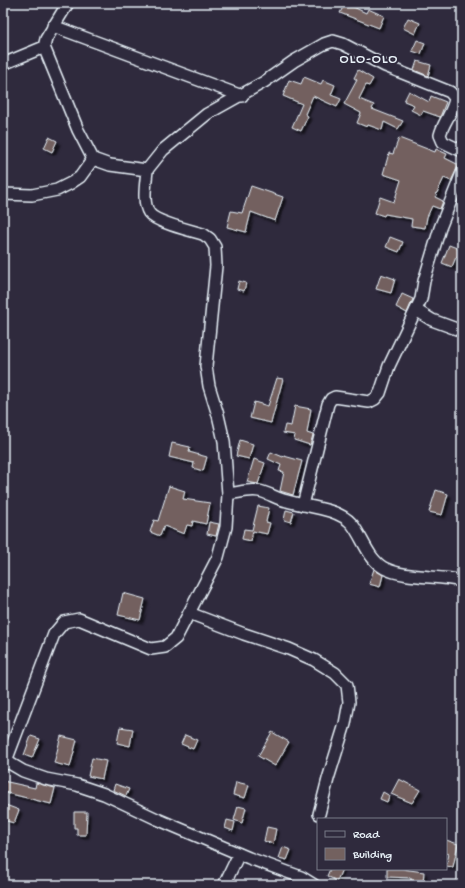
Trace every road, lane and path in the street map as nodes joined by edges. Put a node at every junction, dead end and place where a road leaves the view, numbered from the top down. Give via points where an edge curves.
1 (68, 3) edge
2 (53, 26) junction
3 (44, 47) junction
4 (3, 64) edge
5 (242, 96) junction
6 (462, 151) edge
7 (93, 159) junction
8 (147, 170) junction
9 (462, 173) edge
10 (3, 194) edge
11 (416, 310) junction
12 (462, 332) edge
13 (228, 494) junction
14 (303, 505) junction
15 (462, 581) edge
16 (189, 614) junction
17 (4, 761) edge
18 (320, 814) dead end
19 (239, 854) junction
20 (224, 885) edge
21 (314, 885) edge

1 - 2 street
2 - 3 street
2 - 5 street
3 - 4 street
3 - 7 street via 78,130
5 - 6 street via 294,61 333,41 385,66 450,92 455,98 454,103 440,135 443,142
5 - 8 street via 207,114 164,150
7 - 8 street via 110,165
7 - 10 street via 80,177 57,190 32,195
8 - 13 street via 145,196 149,213 156,219 204,234 214,247 216,266 206,366 224,440
9 - 11 street via 440,228
11 - 12 street via 432,320
11 - 14 street via 389,366 380,393 375,399 369,402 335,397 328,404
13 - 14 street via 257,490
13 - 16 street via 226,527 218,557
14 - 15 street via 326,510 345,518 376,562 385,568
16 - 17 street via 176,638 165,647 151,649 79,619 64,622 54,634
16 - 18 street via 314,660 335,673 347,685 349,702 345,724
17 - 19 street via 46,779 104,794
19 - 20 street
19 - 21 street

